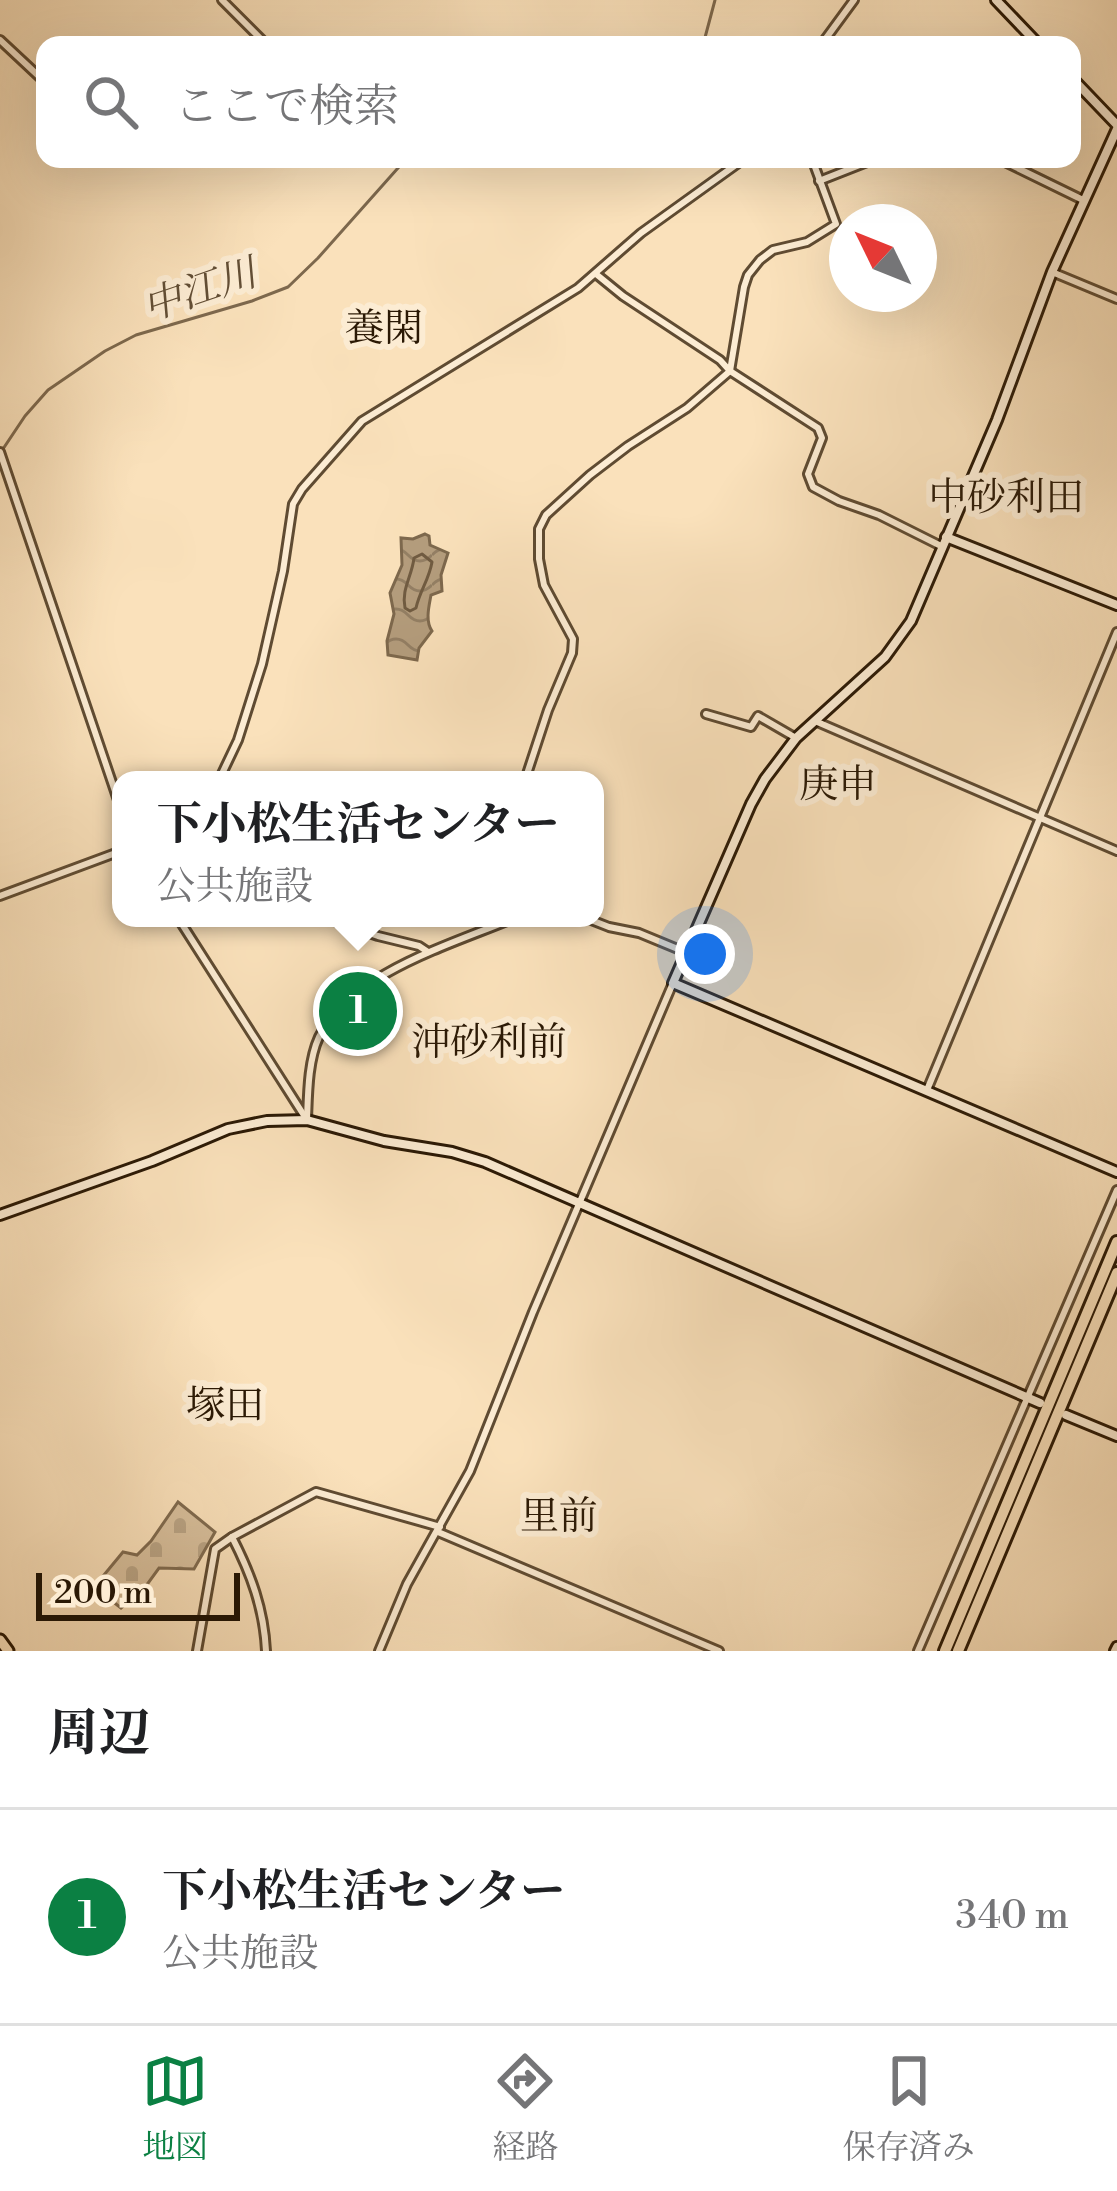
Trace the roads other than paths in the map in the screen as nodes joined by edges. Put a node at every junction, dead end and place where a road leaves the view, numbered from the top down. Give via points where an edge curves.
1 (222, 0) edge
2 (854, 0) edge
3 (995, 0) edge
4 (258, 36) edge
5 (828, 36) edge
6 (1031, 36) edge
7 (0, 40) edge
8 (36, 74) edge
9 (1081, 88) edge
10 (1117, 127) edge
11 (731, 168) edge
12 (815, 168) edge
13 (852, 168) edge
14 (1017, 168) edge
15 (819, 182) junction
16 (1083, 200) junction
17 (1052, 272) junction
18 (596, 274) junction
19 (1117, 299) edge
20 (730, 371) junction
21 (0, 452) edge
22 (944, 541) junction
23 (1117, 605) edge
24 (1117, 632) edge
25 (706, 714) dead end
26 (815, 721) junction
27 (796, 738) junction
28 (223, 771) edge
29 (528, 771) edge
30 (112, 783) edge
31 (1040, 818) junction
32 (1117, 851) edge
33 (112, 854) edge
34 (0, 896) edge
35 (604, 925) edge
36 (184, 927) edge
37 (352, 927) edge
38 (483, 927) edge
39 (428, 952) junction
40 (686, 952) junction
41 (673, 982) junction
42 (927, 1090) junction
43 (307, 1120) junction
44 (1117, 1172) edge
45 (1117, 1190) edge
46 (579, 1203) junction
47 (0, 1215) edge
48 (1117, 1241) edge
49 (1117, 1273) edge
50 (1027, 1397) junction
51 (1040, 1403) dead end
52 (1066, 1414) dead end
53 (1117, 1436) edge
54 (439, 1530) junction
55 (232, 1537) junction
56 (0, 1640) edge
57 (8, 1651) edge
58 (197, 1651) edge
59 (266, 1651) edge
60 (379, 1651) edge
61 (718, 1651) edge
62 (918, 1651) edge
63 (945, 1651) edge
64 (958, 1651) edge

1 - 4 street
2 - 5 street
3 - 6 street
7 - 8 street
9 - 10 street
10 - 16 street
11 - 18 street
12 - 15 street
13 - 15 street
14 - 16 street
15 - 20 street via 836,224 773,250 748,275
16 - 17 street
17 - 19 street
17 - 22 street
18 - 20 street
18 - 28 street via 362,421 302,489 262,664
20 - 22 street via 818,428 812,487
20 - 29 street via 546,515 539,529 544,584 573,639
21 - 30 street
22 - 23 street
22 - 26 street via 898,641
24 - 31 street
25 - 27 street via 751,727 758,716
26 - 27 street
26 - 31 street
27 - 40 street via 751,803
31 - 32 street
31 - 42 street
33 - 34 street
35 - 40 street
36 - 43 street
37 - 39 street
38 - 39 street
39 - 43 street via 329,1021 317,1041
40 - 41 street
41 - 42 street
41 - 46 street
42 - 44 street
43 - 46 street via 485,1162
43 - 47 street via 228,1129
45 - 50 street
46 - 50 street
46 - 54 street
48 - 63 highway
49 - 64 highway
50 - 51 street
50 - 62 street
52 - 53 street
54 - 55 street via 316,1492
54 - 60 street
54 - 61 street
55 - 58 street via 215,1550
55 - 59 street via 251,1574
56 - 57 main road

